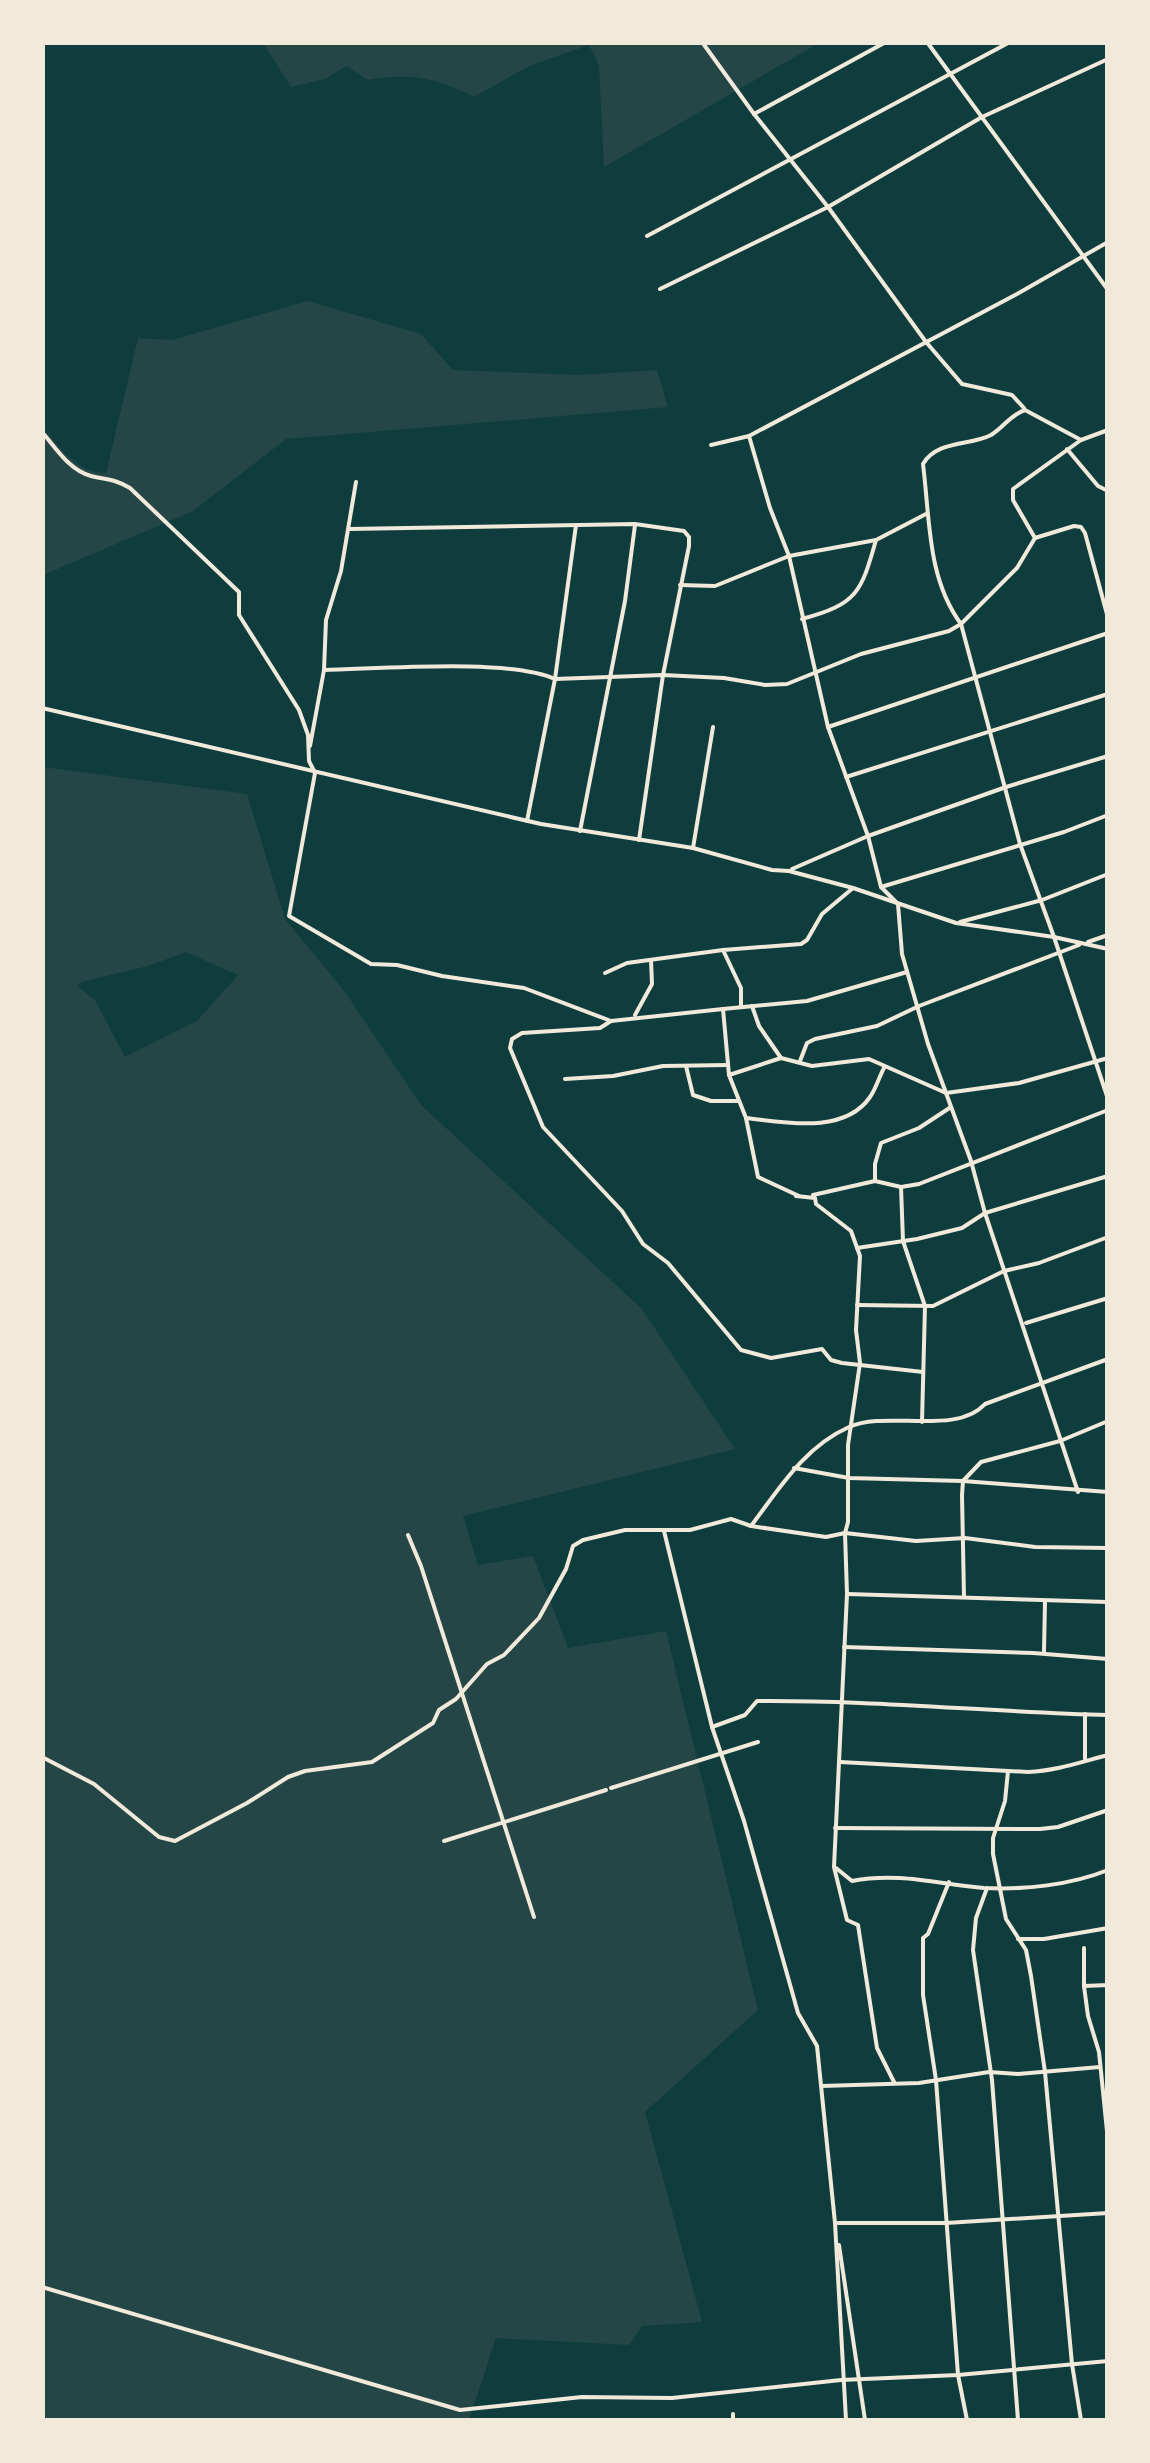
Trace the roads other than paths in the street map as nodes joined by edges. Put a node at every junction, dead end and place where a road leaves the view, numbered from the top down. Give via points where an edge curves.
1 (702, 42) edge
2 (886, 42) edge
3 (927, 42) edge
4 (1010, 42) edge
5 (1108, 59) edge
6 (950, 73) junction
7 (754, 114) junction
8 (982, 117) junction
9 (789, 158) junction
10 (828, 206) junction
11 (647, 236) dead end
12 (1108, 242) edge
13 (1081, 255) junction
14 (660, 289) dead end
15 (1108, 290) edge
16 (926, 342) junction
17 (1025, 410) junction
18 (1108, 430) edge
19 (42, 432) edge
20 (749, 436) junction
21 (1081, 440) junction
22 (711, 445) dead end
23 (1066, 449) junction
24 (356, 482) dead end
25 (1108, 490) edge
26 (928, 513) junction
27 (635, 524) junction
28 (576, 526) junction
29 (348, 529) junction
30 (1035, 538) junction
31 (876, 540) junction
32 (789, 556) junction
33 (680, 586) junction
34 (1108, 618) edge
35 (802, 619) junction
36 (961, 624) junction
37 (1108, 633) edge
38 (324, 670) junction
39 (814, 672) junction
40 (663, 675) junction
41 (608, 678) junction
42 (974, 678) junction
43 (555, 679) junction
44 (1108, 694) edge
45 (42, 708) edge
46 (712, 727) dead end
47 (828, 728) junction
48 (990, 730) junction
49 (1108, 756) edge
50 (309, 761) junction
51 (315, 773) junction
52 (846, 777) junction
53 (1006, 787) junction
54 (1108, 815) edge
55 (528, 821) junction
56 (580, 830) junction
57 (868, 836) junction
58 (639, 840) junction
59 (1020, 844) junction
60 (693, 848) junction
61 (789, 871) junction
62 (1108, 874) edge
63 (882, 887) junction
64 (853, 888) junction
65 (1042, 900) junction
66 (898, 904) junction
67 (956, 923) junction
68 (1108, 935) edge
69 (1054, 936) junction
70 (1084, 944) junction
71 (1108, 949) edge
72 (723, 950) junction
73 (1059, 950) junction
74 (651, 960) junction
75 (907, 972) junction
76 (605, 973) dead end
77 (741, 1006) junction
78 (752, 1006) junction
79 (919, 1006) junction
80 (723, 1009) junction
81 (634, 1018) junction
82 (611, 1021) junction
83 (781, 1058) junction
84 (1108, 1058) edge
85 (800, 1061) junction
86 (1094, 1062) junction
87 (728, 1065) junction
88 (686, 1066) junction
89 (884, 1068) junction
90 (729, 1075) junction
91 (565, 1079) dead end
92 (946, 1093) junction
93 (1108, 1099) edge
94 (739, 1101) junction
95 (952, 1107) junction
96 (1108, 1110) edge
97 (746, 1118) junction
98 (971, 1161) junction
99 (1108, 1176) edge
100 (874, 1181) junction
101 (901, 1188) junction
102 (796, 1196) junction
103 (985, 1213) junction
104 (1108, 1237) edge
105 (903, 1241) junction
106 (857, 1248) junction
107 (1004, 1271) junction
108 (1108, 1298) edge
109 (857, 1306) junction
110 (925, 1306) junction
111 (1024, 1323) junction
112 (1108, 1359) edge
113 (860, 1363) junction
114 (923, 1372) junction
115 (1042, 1385) junction
116 (1108, 1420) edge
117 (922, 1422) junction
118 (850, 1426) junction
119 (1060, 1440) junction
120 (794, 1468) junction
121 (849, 1478) junction
122 (963, 1481) junction
123 (1078, 1492) junction
124 (1108, 1492) edge
125 (750, 1526) junction
126 (664, 1529) junction
127 (844, 1533) junction
128 (408, 1534) dead end
129 (965, 1538) junction
130 (1108, 1548) edge
131 (848, 1594) junction
132 (964, 1597) junction
133 (1046, 1601) junction
134 (1108, 1602) edge
135 (844, 1647) junction
136 (1044, 1654) junction
137 (1108, 1659) edge
138 (460, 1695) junction
139 (843, 1700) junction
140 (1085, 1714) junction
141 (1108, 1714) edge
142 (712, 1728) junction
143 (758, 1742) dead end
144 (721, 1754) junction
145 (1108, 1755) edge
146 (42, 1757) edge
147 (1085, 1759) junction
148 (840, 1762) junction
149 (1008, 1770) junction
150 (1108, 1810) edge
151 (503, 1823) junction
152 (835, 1828) junction
153 (997, 1828) junction
154 (444, 1842) dead end
155 (834, 1867) junction
156 (1108, 1870) edge
157 (949, 1882) junction
158 (998, 1887) junction
159 (986, 1888) junction
160 (534, 1917) dead end
161 (1108, 1928) edge
162 (1018, 1939) junction
163 (1084, 1948) dead end
164 (1084, 1986) junction
165 (1108, 1986) edge
166 (1108, 2049) edge
167 (1099, 2052) junction
168 (1100, 2067) junction
169 (990, 2072) junction
170 (1045, 2072) junction
171 (936, 2080) junction
172 (894, 2082) junction
173 (822, 2086) junction
174 (1108, 2141) edge
175 (1108, 2214) edge
176 (1058, 2215) junction
177 (1001, 2218) junction
178 (835, 2223) junction
179 (946, 2223) junction
180 (42, 2287) edge
181 (1108, 2361) edge
182 (1072, 2364) junction
183 (1014, 2370) junction
184 (958, 2375) junction
185 (841, 2380) junction
186 (846, 2420) edge
187 (865, 2420) edge
188 (967, 2420) edge
189 (1018, 2420) edge
190 (1081, 2420) edge

1 - 7 street
2 - 7 street
3 - 6 street
4 - 6 street
5 - 8 street
6 - 8 street
6 - 9 street
7 - 9 street
8 - 10 street
8 - 13 street
9 - 10 street
9 - 11 street
10 - 14 street
10 - 16 street
12 - 13 street
13 - 15 street
13 - 16 street
16 - 17 street via 962,384 1012,395
16 - 20 street
17 - 21 street
17 - 26 street via 992,434 926,458
18 - 21 street
19 - 50 street via 74,468 130,488 239,592 239,616 299,710
20 - 22 street
20 - 32 street
21 - 23 street
23 - 25 street
23 - 30 street via 1012,489
24 - 29 street
26 - 31 street
26 - 36 street via 939,584
27 - 28 street
27 - 33 street via 689,537
27 - 41 street
28 - 29 street
28 - 43 street
29 - 38 street via 326,620
30 - 34 street via 1080,527
30 - 36 street via 1017,568
31 - 32 street
31 - 35 street via 865,580 851,600
32 - 33 street via 715,586
32 - 35 street
33 - 40 street
35 - 39 street
36 - 39 street
36 - 42 street
37 - 42 street
38 - 43 street via 501,668
38 - 50 street
39 - 40 street via 764,685
39 - 47 street
40 - 41 street
40 - 58 street
41 - 43 street
41 - 56 street
42 - 47 street
42 - 48 street
43 - 55 street
44 - 48 street
45 - 51 street
46 - 60 street
47 - 52 street
48 - 52 street
48 - 53 street
49 - 53 street
50 - 51 street
51 - 55 street
51 - 82 street via 289,916 371,964 524,988
52 - 57 street
53 - 57 street
53 - 59 street
54 - 59 street
55 - 56 street
56 - 58 street
57 - 61 street
57 - 63 street
58 - 60 street
59 - 63 street
59 - 65 street
60 - 61 street
61 - 64 street
62 - 65 street
63 - 66 street
64 - 66 street
64 - 72 street via 822,914 801,944
65 - 67 street
65 - 69 street
66 - 67 street
66 - 75 street
67 - 69 street
68 - 70 street
69 - 70 street
69 - 73 street
70 - 71 street
70 - 73 street
72 - 74 street
72 - 77 street via 738,980
73 - 79 street
73 - 86 street
74 - 76 street
74 - 81 street via 652,984
75 - 78 street via 808,1002
75 - 79 street
77 - 78 street
77 - 80 street
78 - 83 street
79 - 85 street via 877,1026 807,1043
79 - 92 street
80 - 81 street
80 - 87 street
81 - 82 street
82 - 113 street via 512,1039 543,1128 740,1350 771,1358 822,1349 832,1360
83 - 85 street
83 - 90 street
84 - 86 street
85 - 89 street via 831,1066 869,1059
86 - 92 street via 1019,1083
86 - 93 street
87 - 88 street
87 - 90 street
88 - 91 street
88 - 94 street via 700,1099
89 - 92 street
89 - 97 street via 869,1098 843,1118
90 - 94 street
92 - 95 street
94 - 97 street
95 - 98 street
95 - 100 street via 881,1143
96 - 98 street
97 - 102 street via 758,1177
98 - 101 street
98 - 103 street
99 - 103 street
100 - 101 street
100 - 102 street
101 - 105 street
102 - 106 street via 815,1198 850,1231
103 - 105 street via 962,1228
103 - 107 street
104 - 107 street
105 - 106 street
105 - 110 street
106 - 109 street
107 - 110 street
107 - 111 street
108 - 111 street
109 - 110 street
109 - 113 street
110 - 114 street
111 - 115 street
112 - 115 street
113 - 114 street
113 - 118 street
114 - 117 street
115 - 117 street via 985,1404 977,1413
115 - 119 street
116 - 119 street
117 - 118 street
118 - 120 street
118 - 121 street
119 - 122 street via 981,1462
119 - 123 street
120 - 121 street
120 - 125 street
121 - 122 street
121 - 127 street
122 - 123 street
122 - 129 street
123 - 124 street
125 - 126 street via 731,1519
125 - 127 street via 826,1537
126 - 138 street via 625,1530 573,1546 540,1618
126 - 142 street
127 - 129 street
127 - 131 street
128 - 138 street
129 - 130 street
129 - 132 street
131 - 132 street
131 - 135 street
132 - 133 street
133 - 134 street
133 - 136 street
135 - 136 street
135 - 139 street
136 - 137 street
138 - 146 street via 388,1754 288,1777 176,1841 159,1838 94,1784
138 - 151 street
139 - 140 street
139 - 142 street via 757,1701 746,1715
139 - 148 street
140 - 141 street
140 - 147 street
142 - 144 street
143 - 144 street
144 - 151 street
144 - 173 street via 798,2013 817,2046
145 - 147 street
147 - 149 street via 1050,1771
148 - 149 street
148 - 152 street
149 - 153 street
150 - 153 street via 1058,1827
151 - 154 street
151 - 160 street
152 - 153 street
152 - 155 street
153 - 158 street
155 - 157 street via 852,1881 877,1876
155 - 172 street via 847,1920 858,1925 877,2048
156 - 158 street via 1080,1881
157 - 159 street
157 - 171 street via 923,1938
158 - 159 street
158 - 162 street
159 - 169 street via 973,1950
161 - 162 street
162 - 170 street via 1026,1950
163 - 164 street
164 - 165 street
164 - 167 street
166 - 167 street
167 - 168 street
168 - 170 street
168 - 174 street
169 - 170 street
169 - 171 street
169 - 177 street
170 - 176 street
171 - 172 street
171 - 179 street
172 - 173 street
173 - 178 street
175 - 176 street
176 - 177 street
176 - 182 street
177 - 179 street
177 - 183 street
178 - 179 street
178 - 185 street
178 - 187 street
179 - 184 street
180 - 185 street via 460,2410
181 - 182 street
182 - 183 street
182 - 190 street
183 - 184 street
183 - 189 street
184 - 185 street
184 - 188 street
185 - 186 street

